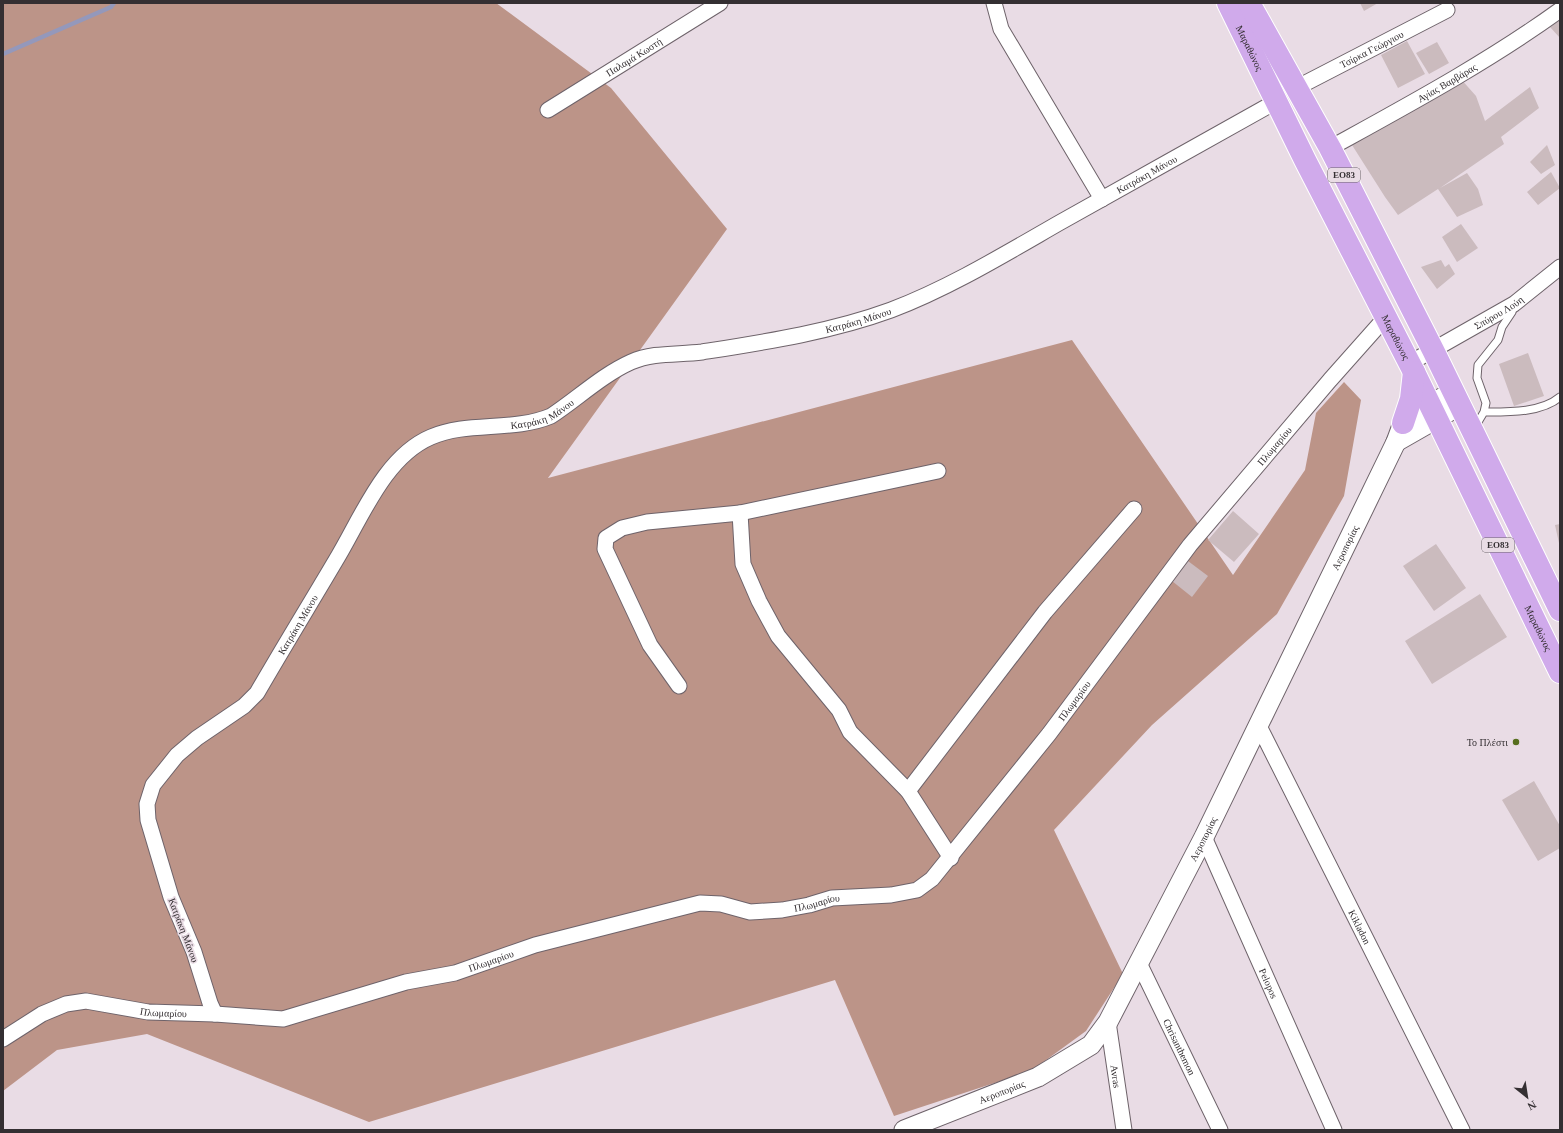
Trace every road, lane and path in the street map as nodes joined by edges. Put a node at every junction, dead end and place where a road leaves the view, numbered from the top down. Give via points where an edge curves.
1 (720, 3) edge
2 (994, 3) edge
3 (1228, 3) edge
4 (1250, 3) edge
5 (1447, 10) dead end
6 (1560, 10) edge
7 (1296, 88) junction
8 (1277, 101) junction
9 (548, 110) dead end
10 (1330, 148) junction
11 (1102, 199) junction
12 (1560, 267) edge
13 (1514, 304) junction
14 (1386, 317) junction
15 (1433, 350) junction
16 (1412, 368) junction
17 (1560, 397) edge
18 (1456, 399) junction
19 (1433, 411) junction
20 (1484, 412) junction
21 (1399, 432) junction
22 (1475, 436) junction
23 (938, 471) dead end
24 (1134, 509) dead end
25 (740, 513) junction
26 (1560, 610) edge
27 (1560, 672) edge
28 (678, 686) dead end
29 (1258, 724) junction
30 (908, 791) junction
31 (1204, 837) junction
32 (950, 858) junction
33 (1139, 963) junction
34 (216, 1014) junction
35 (1108, 1022) junction
36 (3, 1039) edge
37 (904, 1130) edge
38 (1124, 1130) edge
39 (1220, 1130) edge
40 (1334, 1130) edge
41 (1462, 1130) edge

1 - 9 street, Παλαμά Κωστή
2 - 11 street via 1001,29
3 - 8 main road, Μαραθώνος / ΕΟ83
4 - 7 main road, Μαραθώνος / ΕΟ83
5 - 7 street, Τσίρκα Γεώργιου
6 - 10 street, Αγίας Βαρβάρας via 1534,29 1426,95
7 - 10 main road, Μαραθώνος / ΕΟ83
8 - 11 street, Κατράκη Μάνου
8 - 14 main road, Μαραθώνος / ΕΟ83
10 - 15 main road, Μαραθώνος / ΕΟ83
11 - 34 street, Κατράκη Μάνου via 953,281 890,310 843,325 794,336 700,352 646,357 631,362 551,416 536,422 454,431 431,437 393,466 372,494 257,693 244,706 177,755 153,785 147,804 148,820 171,897
12 - 13 street, Σπύρου Λούη
13 - 15 street, Σπύρου Λούη
13 - 20 lane via 1498,340 1478,365 1477,378 1486,403
14 - 16 main road, Μαραθώνος / ΕΟ83
14 - 32 street, Πλωμαρίου via 1190,546 1049,734
15 - 16 street, Σπύρου Λούη
15 - 18 main road, Μαραθώνος / ΕΟ83
16 - 19 main road, Μαραθώνος / ΕΟ83
16 - 21 main road via 1411,399
17 - 20 lane via 1540,407 1515,412
18 - 19 street
18 - 22 main road, Μαραθώνος / ΕΟ83
19 - 21 street
19 - 27 main road, Μαραθώνος / ΕΟ83
20 - 22 lane via 1478,422
21 - 29 street, Αεροπορίας
22 - 26 main road, Μαραθώνος / ΕΟ83
23 - 25 street
24 - 30 street via 1045,612
25 - 28 street via 647,522 622,528 606,538 605,548 650,646
25 - 30 street via 743,564 778,636 839,710 850,732
29 - 31 street, Αεροπορίας
29 - 41 street, Kikladon
30 - 32 street
31 - 33 street, Αεροπορίας
31 - 40 street, Pelopos
32 - 34 street, Πλωμαρίου via 932,879 917,890 891,895 832,898 808,905 750,912 721,904 700,902 283,1018
33 - 35 street, Αεροπορίας
33 - 39 street, Chrisanthemon
34 - 36 street, Πλωμαρίου via 148,1012 86,1001 66,1004 42,1014
35 - 37 street, Αεροπορίας via 1091,1045 1038,1077
35 - 38 street, Avras

